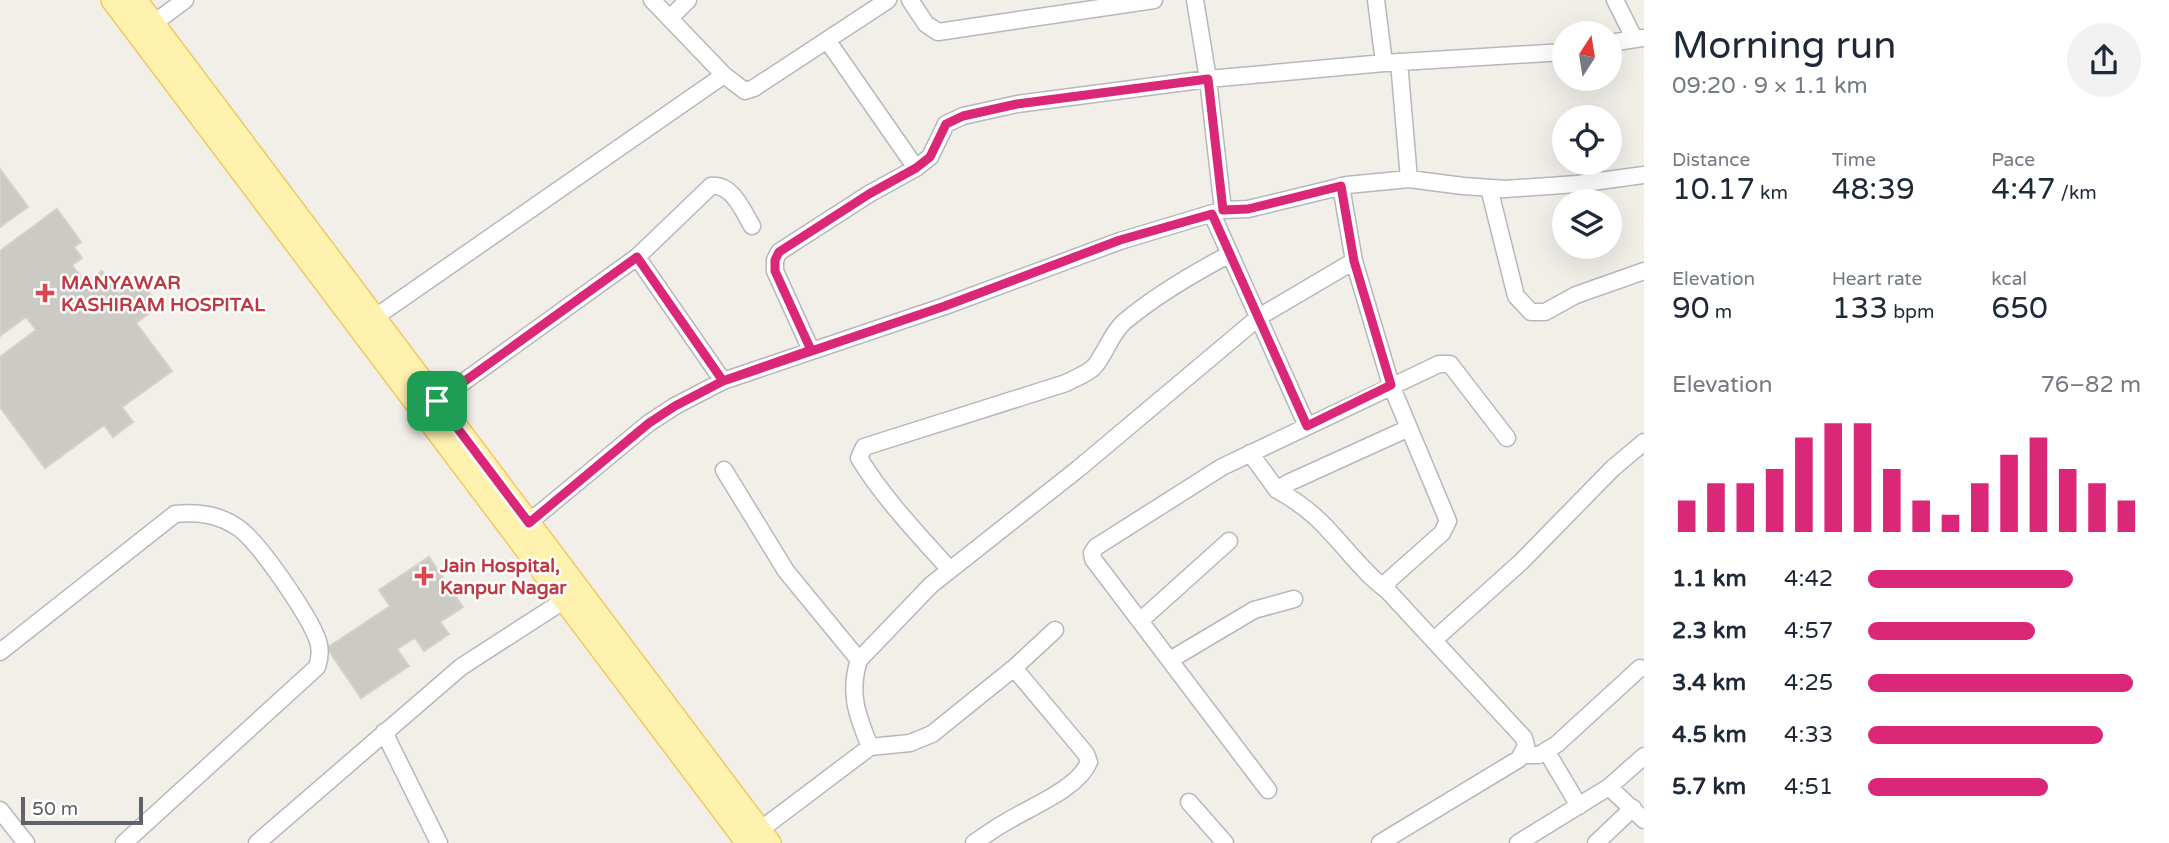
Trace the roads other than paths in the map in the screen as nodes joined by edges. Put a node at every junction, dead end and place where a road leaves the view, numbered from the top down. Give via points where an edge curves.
1 (112, 0) edge
2 (136, 0) edge
3 (185, 0) edge
4 (652, 0) edge
5 (688, 0) edge
6 (888, 0) edge
7 (910, 0) edge
8 (1154, 0) edge
9 (1195, 0) edge
10 (1376, 0) edge
11 (1615, 0) edge
12 (670, 18) junction
13 (153, 23) junction
14 (1639, 38) edge
15 (827, 40) junction
16 (1552, 53) edge
17 (1392, 63) junction
18 (724, 75) junction
19 (1208, 79) junction
20 (916, 168) junction
21 (1644, 175) edge
22 (1409, 179) junction
23 (1341, 186) junction
24 (1489, 188) junction
25 (1217, 212) junction
26 (752, 226) dead end
27 (1230, 254) junction
28 (637, 257) junction
29 (1354, 261) junction
30 (1644, 271) edge
31 (1259, 317) junction
32 (374, 318) junction
33 (811, 350) junction
34 (723, 381) junction
35 (1391, 385) junction
36 (437, 401) junction
37 (1307, 426) junction
38 (1409, 428) junction
39 (1507, 438) dead end
40 (1644, 442) edge
41 (1250, 453) junction
42 (724, 470) dead end
43 (1277, 490) junction
44 (522, 528) junction
45 (1229, 541) dead end
46 (950, 570) junction
47 (1387, 590) junction
48 (571, 595) junction
49 (1294, 598) dead end
50 (1140, 621) junction
51 (1055, 630) dead end
52 (1433, 640) junction
53 (0, 652) edge
54 (859, 660) junction
55 (1170, 660) junction
56 (1014, 668) junction
57 (1640, 668) dead end
58 (384, 732) junction
59 (870, 747) junction
60 (1546, 752) junction
61 (1523, 755) junction
62 (1644, 756) edge
63 (1609, 787) junction
64 (1268, 790) dead end
65 (1189, 802) dead end
66 (1579, 806) junction
67 (0, 810) edge
68 (1639, 814) edge
69 (759, 839) edge
70 (26, 843) edge
71 (124, 843) edge
72 (257, 843) edge
73 (439, 843) edge
74 (974, 843) edge
75 (1225, 843) edge
76 (1380, 843) edge
77 (1518, 843) edge
78 (1596, 843) edge

1 - 44 main road
2 - 13 main road
3 - 13 street
4 - 12 street
5 - 12 street
6 - 15 street
7 - 8 street via 926,24 938,32
9 - 19 street
10 - 17 street
11 - 14 street
12 - 18 street
13 - 32 main road
15 - 18 street via 754,89 744,91
15 - 20 street
16 - 17 street
17 - 19 street
17 - 22 street
18 - 32 street
19 - 20 street via 1017,104 963,116 946,124 930,157
19 - 25 street
20 - 33 street via 779,252 775,271
21 - 24 street
22 - 23 street
22 - 24 street
23 - 25 street
23 - 29 street
24 - 30 street via 1516,296 1531,312 1545,312 1576,295
25 - 27 street
25 - 33 street via 1120,240
26 - 28 street via 729,190 711,186
27 - 31 street
27 - 46 street via 1124,323 1091,370 1066,383 864,447 859,458 864,466
28 - 34 street
28 - 36 street
29 - 31 street
29 - 35 street
31 - 37 street
31 - 46 street
32 - 36 main road
33 - 34 street
34 - 44 street via 649,423
35 - 37 street
35 - 38 street
35 - 39 street via 1439,364 1450,364
36 - 44 main road
37 - 41 street
38 - 43 street
38 - 47 street via 1448,521 1442,533 1388,581
40 - 52 street
41 - 43 street
41 - 50 street via 1092,553
42 - 54 street via 786,571
43 - 47 street via 1299,502
44 - 48 main road
45 - 50 street
46 - 54 street
47 - 52 street
48 - 58 street via 461,667
48 - 69 main road
49 - 55 street via 1254,610
50 - 55 street
51 - 56 street
52 - 61 street via 1524,738
53 - 71 street via 175,514 221,517 241,528 283,580 317,640 317,667
54 - 59 street via 854,708
55 - 64 street
56 - 59 street via 932,734 911,743
56 - 74 street via 1089,762 1086,770 1049,799
57 - 60 street
58 - 72 street
58 - 73 street
59 - 69 street
60 - 61 street
60 - 66 street
61 - 76 street
62 - 63 street
63 - 66 street
63 - 68 street
65 - 75 street
66 - 77 street
67 - 70 street
68 - 78 street

